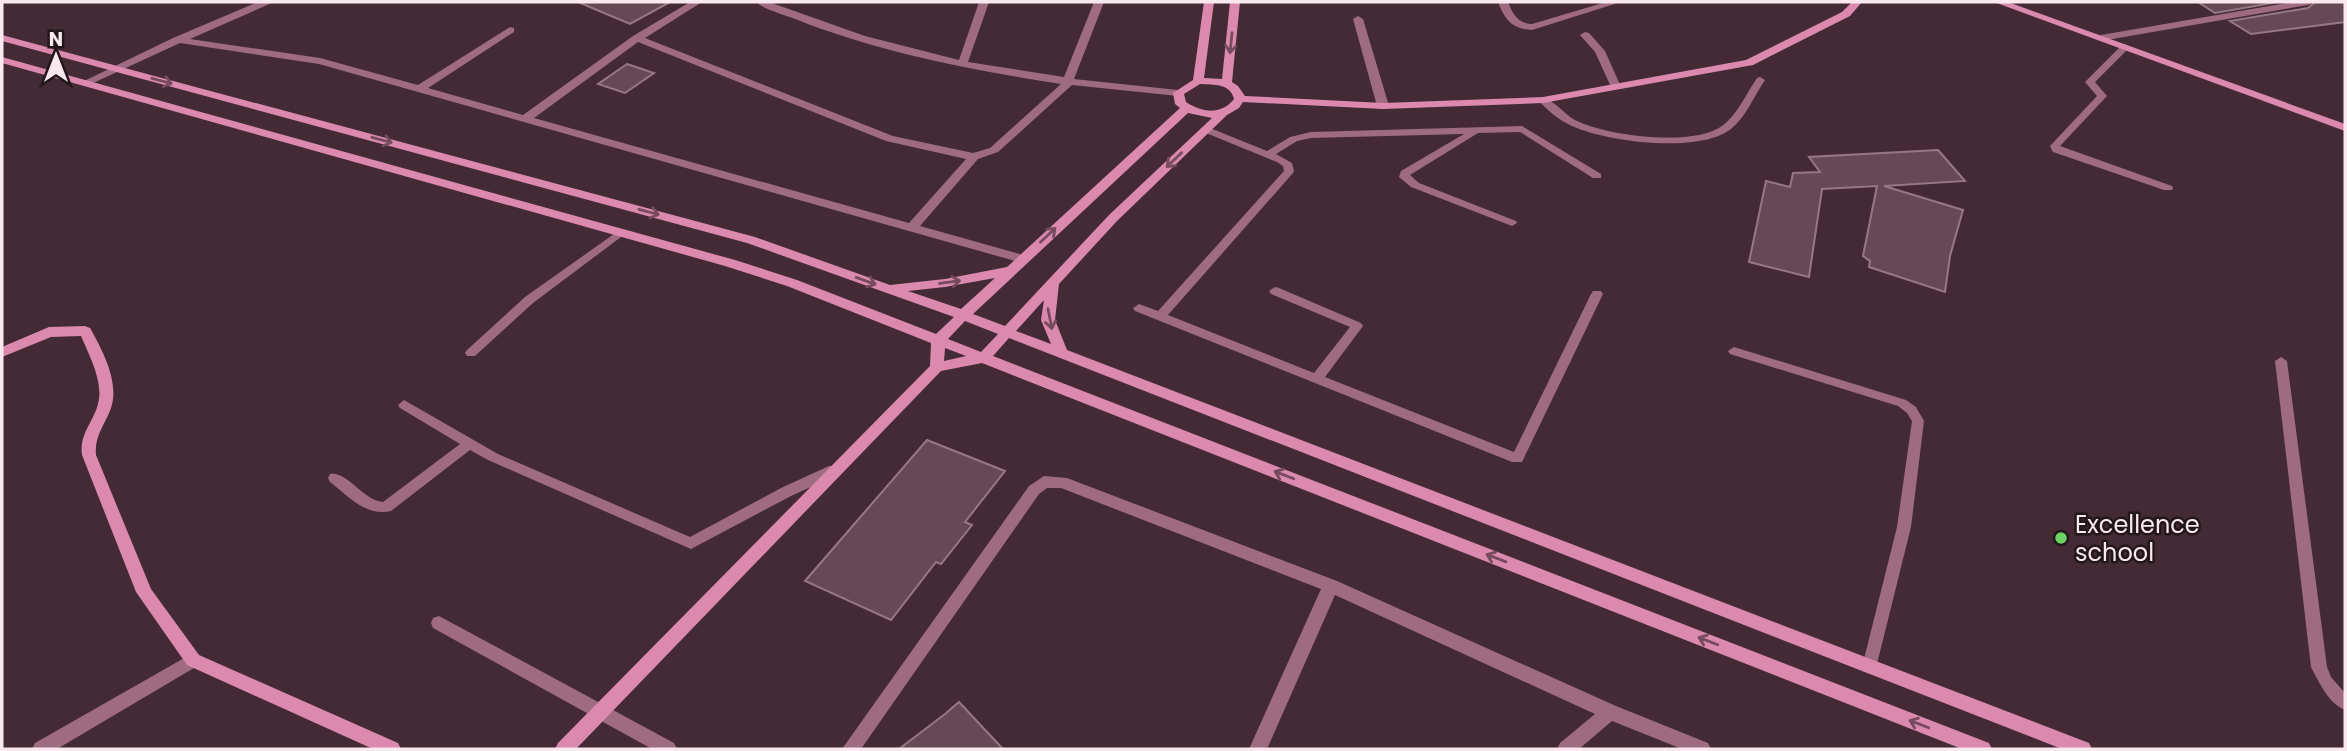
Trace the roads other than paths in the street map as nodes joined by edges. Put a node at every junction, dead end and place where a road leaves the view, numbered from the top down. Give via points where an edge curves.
1 (269, 2) edge
2 (697, 2) edge
3 (761, 2) edge
4 (984, 2) edge
5 (1099, 2) edge
6 (1209, 2) edge
7 (1235, 2) edge
8 (1503, 2) edge
9 (1616, 2) edge
10 (1857, 2) edge
11 (2308, 2) edge
12 (2008, 3) edge
13 (1358, 19) dead end
14 (510, 30) dead end
15 (1585, 35) dead end
16 (2, 38) edge
17 (637, 38) junction
18 (2101, 38) junction
19 (177, 40) junction
20 (2125, 47) junction
21 (2, 60) edge
22 (962, 65) junction
23 (114, 68) junction
24 (1759, 80) dead end
25 (1198, 81) junction
26 (87, 82) junction
27 (1227, 83) junction
28 (1067, 84) junction
29 (1616, 87) junction
30 (418, 90) junction
31 (1178, 93) junction
32 (1240, 99) junction
33 (1543, 100) junction
34 (1383, 106) junction
35 (1186, 108) junction
36 (1223, 113) junction
37 (523, 120) junction
38 (2345, 128) edge
39 (1205, 129) junction
40 (1477, 130) junction
41 (1267, 155) junction
42 (974, 157) junction
43 (1597, 176) dead end
44 (2168, 188) dead end
45 (619, 204) junction
46 (1512, 223) dead end
47 (595, 225) junction
48 (912, 228) junction
49 (621, 232) junction
50 (1022, 259) junction
51 (816, 263) junction
52 (1010, 271) junction
53 (1053, 281) junction
54 (792, 283) junction
55 (889, 289) junction
56 (1275, 290) dead end
57 (1597, 294) dead end
58 (1139, 307) dead end
59 (963, 315) junction
60 (1160, 317) junction
61 (1006, 333) junction
62 (938, 341) junction
63 (1734, 351) dead end
64 (2, 352) edge
65 (471, 353) dead end
66 (1062, 355) junction
67 (984, 358) junction
68 (2281, 360) dead end
69 (937, 368) junction
70 (1316, 380) junction
71 (404, 405) dead end
72 (468, 444) junction
73 (839, 468) junction
74 (335, 478) dead end
75 (1331, 586) junction
76 (439, 624) dead end
77 (193, 660) junction
78 (1870, 667) junction
79 (2345, 703) edge
80 (603, 712) junction
81 (1610, 712) junction
82 (41, 749) edge
83 (392, 749) edge
84 (564, 749) edge
85 (668, 749) edge
86 (851, 749) edge
87 (1258, 749) edge
88 (1566, 749) edge
89 (1702, 749) edge
90 (1983, 749) edge
91 (2083, 749) edge

1 - 19 street
2 - 17 street
3 - 22 street via 821,28
4 - 22 street
5 - 28 street
6 - 25 main road
7 -> 27 main road
8 - 9 street via 1509,18 1521,27
10 - 29 main road via 1846,14 1749,63
11 - 18 street
12 - 18 main road
13 - 34 street
14 - 30 street
15 - 29 street via 1600,51
16 - 23 main road
17 - 37 street
17 - 42 street via 890,139
18 - 20 main road
19 - 23 street
19 - 30 street via 320,61
20 - 38 main road
20 - 44 lane via 2090,82 2102,96 2055,146 2062,154
21 - 26 main road
22 - 28 street
23 - 26 street
23 -> 45 main road
24 - 33 lane via 1733,122 1722,131 1700,137 1657,139 1594,130 1574,123
25 - 27 main road
25 - 31 main road
26 - 47 main road
27 - 32 main road
28 - 31 street
28 - 42 street via 995,150
29 - 33 main road
30 - 37 street
31 - 35 main road
32 - 34 main road
32 - 36 main road
33 - 34 main road
35 - 36 main road via 1203,114
50 -> 35 main road
36 - 39 main road
37 - 48 street
39 - 41 lane
39 -> 53 main road
40 - 41 lane via 1311,135
40 - 43 lane via 1530,131
40 - 46 lane via 1404,177
41 - 60 lane via 1288,165 1289,171
42 - 48 street
45 - 47 main road
45 -> 51 main road
47 - 49 main road
48 - 50 street
49 - 54 main road
49 - 65 lane via 528,300
50 - 52 main road
51 - 54 main road
51 -> 55 main road
55 -> 52 main road
52 - 59 main road
53 - 61 main road
53 -> 66 main road via 1048,320
54 - 62 main road
55 - 59 main road
56 - 70 lane via 1357,326
57 - 70 lane via 1517,459
58 - 60 lane
59 - 61 main road
59 - 62 main road
60 - 70 lane
61 - 66 main road
61 - 67 main road
62 - 67 main road
62 - 69 main road
63 - 78 lane via 1902,403 1918,421 1904,527
64 - 77 main road via 49,332 85,331 107,394 89,434 89,455 144,592
66 - 78 main road
67 - 69 main road
90 -> 67 main road
68 - 79 lane via 2319,667
69 - 73 main road
71 - 72 lane
72 - 73 lane via 691,543
72 - 74 lane via 386,507 370,506
73 - 80 main road
75 - 81 street
75 - 86 street via 1062,482 1044,482
75 - 87 street
76 - 80 street
77 - 82 street
77 - 83 main road
78 - 91 main road
80 - 84 main road
80 - 85 street
81 - 88 street
81 - 89 street

